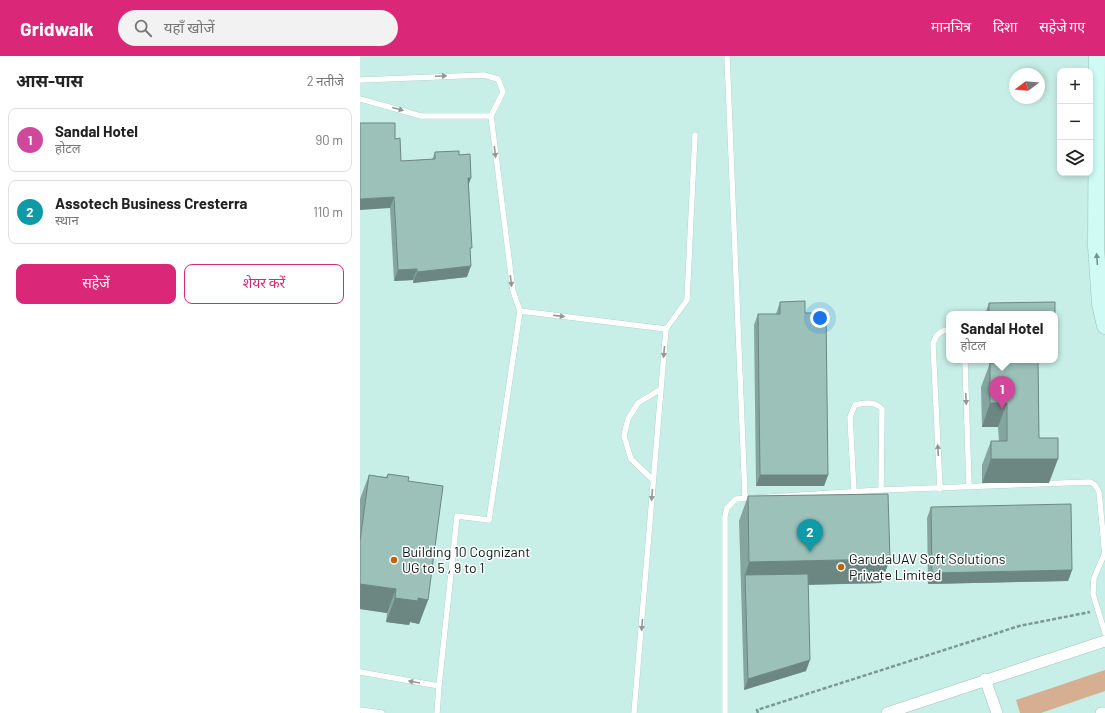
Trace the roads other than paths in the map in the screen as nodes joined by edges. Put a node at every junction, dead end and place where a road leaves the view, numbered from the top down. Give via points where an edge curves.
1 (727, 56) edge
2 (1098, 56) edge
3 (1105, 75) edge
4 (360, 80) edge
5 (360, 99) edge
6 (491, 116) junction
7 (695, 135) dead end
8 (520, 311) junction
9 (1105, 326) edge
10 (666, 329) junction
11 (946, 331) edge
12 (965, 363) edge
13 (661, 389) junction
14 (654, 480) junction
15 (969, 488) junction
16 (940, 489) junction
17 (881, 490) junction
18 (854, 492) junction
19 (745, 497) junction
20 (1105, 556) edge
21 (1105, 633) edge
22 (1105, 641) edge
23 (360, 672) edge
24 (985, 679) junction
25 (440, 686) junction
26 (360, 710) edge
27 (382, 713) edge
28 (437, 713) edge
29 (634, 713) edge
30 (725, 713) edge
31 (887, 713) edge
32 (997, 713) edge
33 (1101, 713) edge
34 (1105, 713) edge

1 - 19 lane
2 - 3 street
9 -> 2 street via 1100,304 1096,246
4 -> 6 lane via 484,75 498,79 503,92
5 -> 6 lane via 421,116
6 -> 8 lane via 513,291
7 - 10 lane via 687,300
8 -> 10 lane
8 - 25 lane via 490,520 457,516
10 -> 13 lane
16 -> 11 lane via 933,344 935,337
12 -> 15 lane
13 - 14 lane
13 - 14 lane via 638,403 628,419 624,436 631,460
14 -> 29 lane
15 - 16 lane
15 - 20 lane via 1090,482 1099,492
16 - 17 lane
17 - 18 lane
17 - 18 lane via 882,409 878,404 863,402 855,405 850,417
18 - 19 lane
19 - 30 lane via 731,502 726,508 725,516
20 - 21 lane via 1094,578 1094,594
22 - 24 street
25 -> 23 lane
24 - 31 street
24 - 32 street
25 - 28 lane
26 - 27 lane
33 - 34 street

